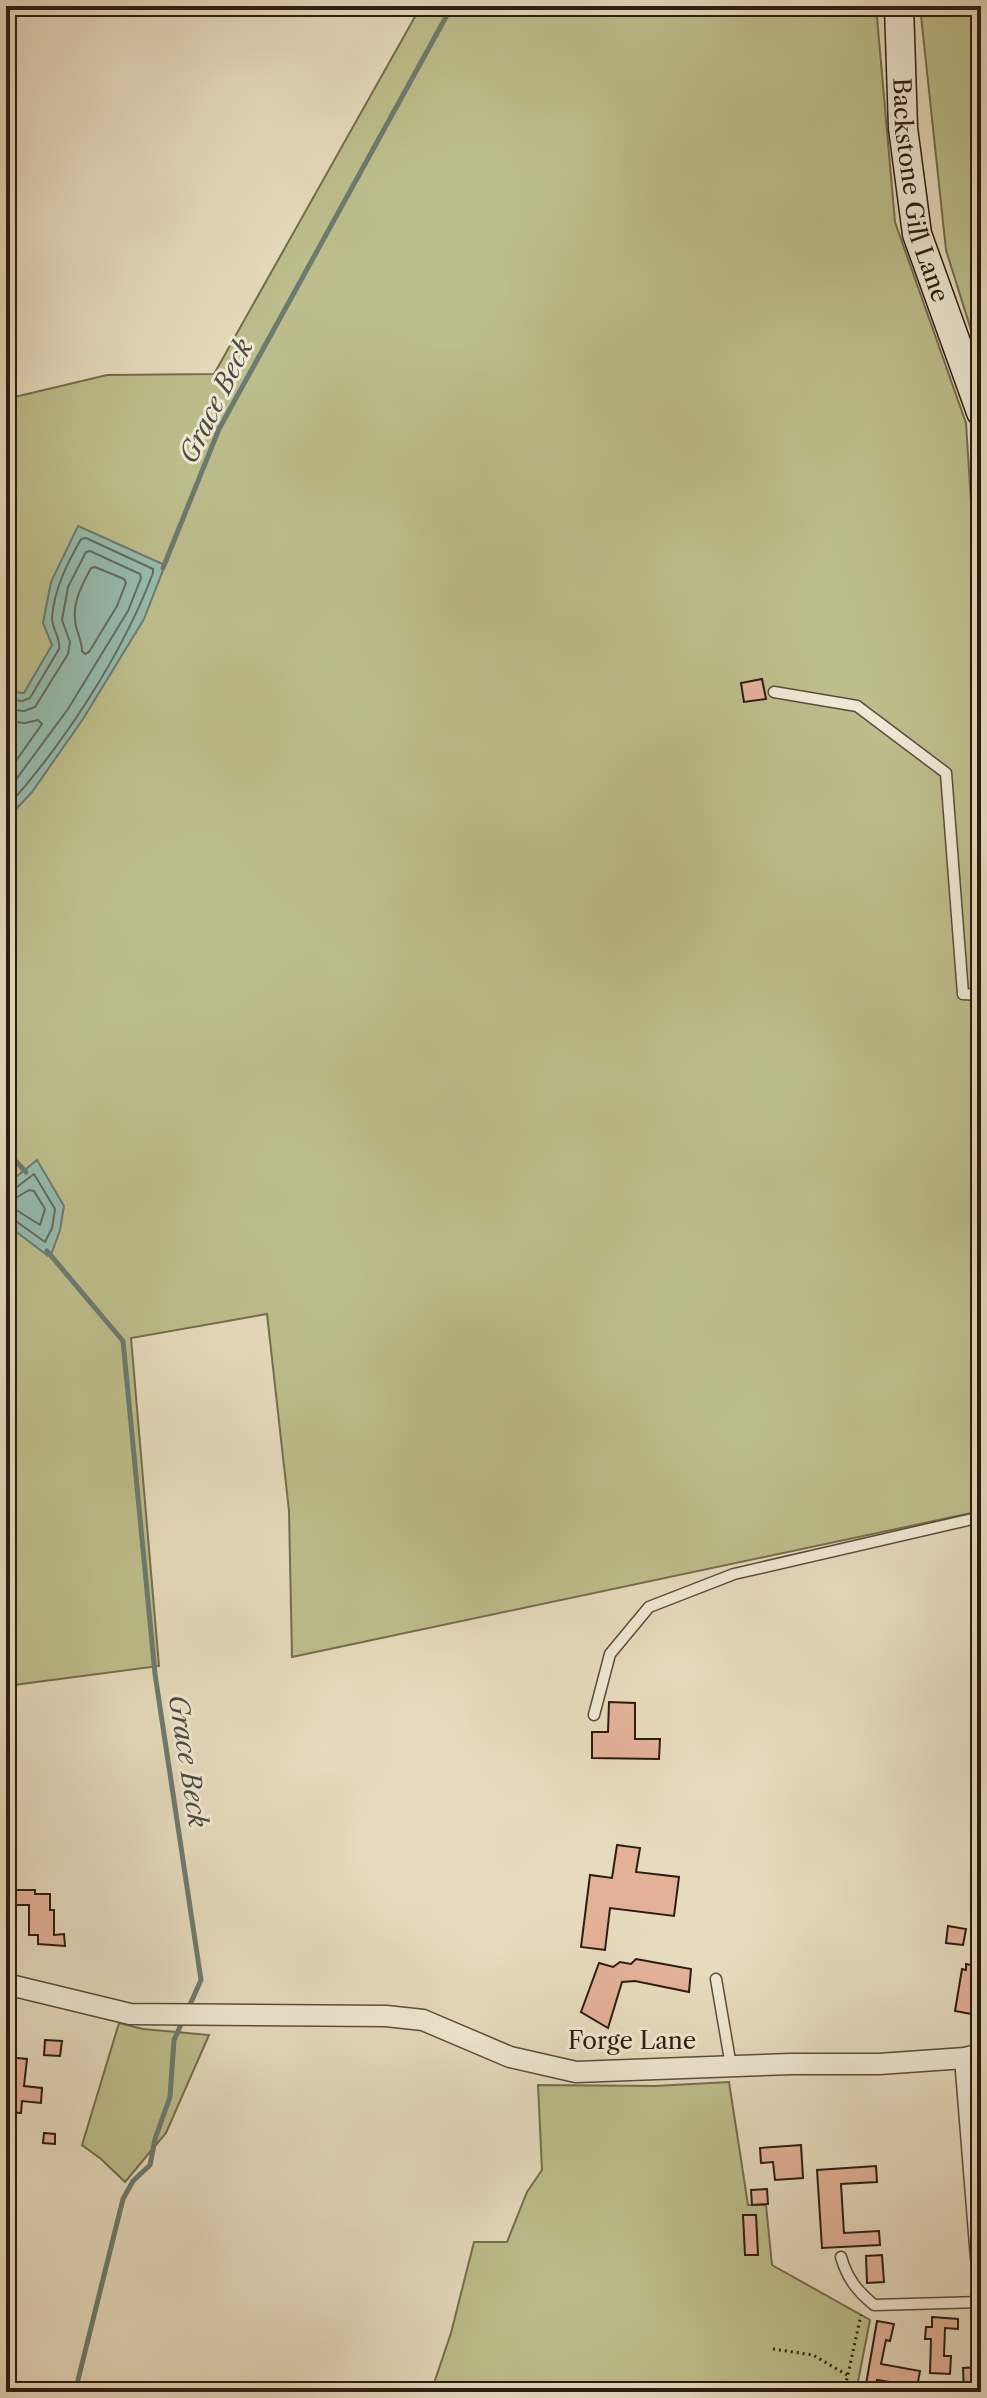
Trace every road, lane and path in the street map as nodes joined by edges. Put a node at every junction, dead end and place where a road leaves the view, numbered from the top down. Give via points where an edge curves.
1 (899, 6) edge
2 (981, 412) edge
3 (774, 692) dead end
4 (981, 995) edge
5 (981, 1517) edge
6 (594, 1715) dead end
7 (716, 1979) dead end
8 (6, 1984) edge
9 (973, 2056) edge
10 (731, 2066) junction
11 (841, 2257) dead end
12 (981, 2258) edge
13 (981, 2302) edge
14 (861, 2315) dead end
15 (773, 2349) dead end
16 (847, 2375) junction
17 (844, 2392) edge

1 - 2 street, Backstone Gill Lane via 903,128 917,234
3 - 4 lane via 857,706 946,773 963,994
5 - 6 lane via 734,1574 649,1607 610,1654
7 - 10 lane
8 - 10 street, Forge Lane via 130,2014 423,2020 510,2057 576,2072
9 - 10 street, Forge Lane via 879,2064
9 - 12 street
11 - 13 lane via 854,2286 874,2305
14 - 16 path
15 - 16 path via 813,2355
16 - 17 path

